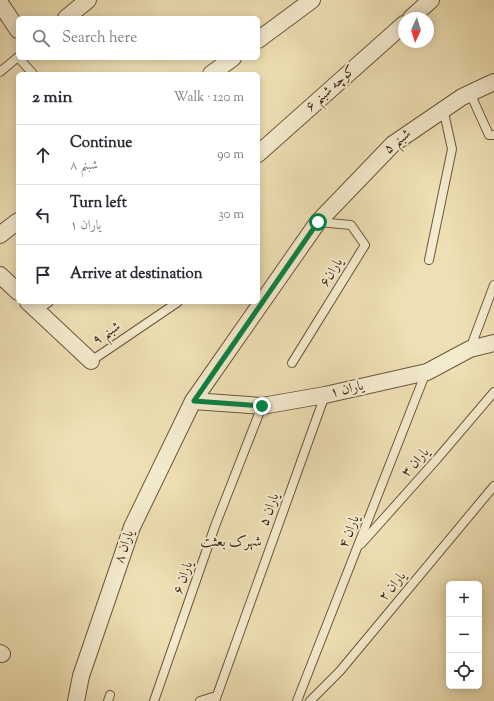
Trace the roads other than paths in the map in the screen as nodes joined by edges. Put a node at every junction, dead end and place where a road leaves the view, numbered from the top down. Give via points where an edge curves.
1 (88, 0) edge
2 (312, 0) edge
3 (431, 0) edge
4 (0, 3) edge
5 (418, 12) edge
6 (68, 16) edge
7 (16, 27) edge
8 (398, 29) edge
9 (260, 39) edge
10 (16, 60) edge
11 (20, 60) edge
12 (230, 60) edge
13 (0, 72) edge
14 (31, 72) edge
15 (214, 72) edge
16 (494, 82) edge
17 (470, 93) junction
18 (443, 108) junction
19 (494, 135) edge
20 (260, 152) edge
21 (318, 222) junction
22 (16, 223) edge
23 (0, 235) edge
24 (429, 260) dead end
25 (0, 276) edge
26 (494, 285) edge
27 (16, 290) edge
28 (175, 304) edge
29 (38, 305) edge
30 (494, 343) edge
31 (470, 348) junction
32 (92, 361) joint
33 (292, 363) dead end
34 (427, 372) junction
35 (494, 392) edge
36 (325, 395) junction
37 (194, 401) junction
38 (262, 406) junction
39 (494, 486) edge
40 (356, 549) junction
41 (216, 699) edge
42 (76, 701) edge
43 (154, 701) edge
44 (200, 701) edge
45 (296, 701) edge
46 (310, 701) edge

1 - 6 street
2 - 9 street
3 - 5 street
4 - 7 street
8 - 20 street, کوچه شبنم ۶
10 - 13 lane
11 - 14 lane
12 - 15 street
16 - 17 street, شبنم ۵
17 - 18 street, شبنم ۵
17 - 19 lane via 490,135
18 - 21 street, شبنم ۵ via 393,144
18 - 24 lane via 452,149
21 - 33 lane, یاران۶ via 351,225 365,245
21 - 37 street, شبنم ۵
22 - 23 street
25 - 27 street
26 - 31 lane
28 - 32 lane, شبنم ۹
29 - 32 street
30 - 31 street, یاران ۱
31 - 34 street, یاران ۱
34 - 36 street, یاران ۱
34 - 40 lane, یاران ۴
35 - 40 lane, یاران ۳ via 438,459
36 - 38 street, یاران ۱
36 - 41 lane, یاران ۵
37 - 38 street, یاران ۱
37 - 42 street, یاران ۸ via 132,527 81,676
38 - 43 lane, یاران ۶ via 215,526
39 - 46 lane, یاران ۲ via 340,671
40 - 45 lane, یاران ۴
41 - 44 lane

